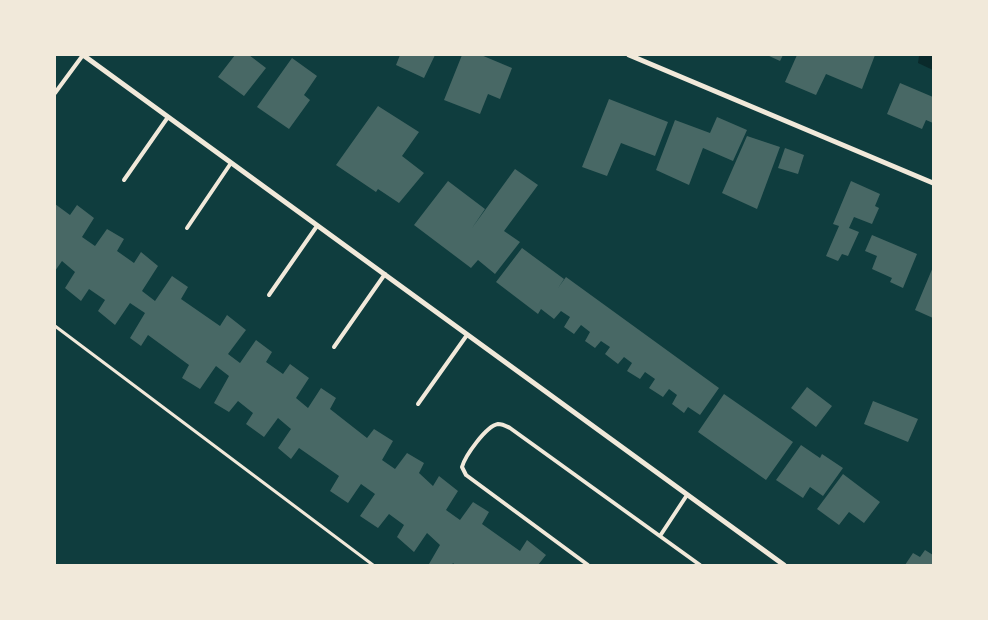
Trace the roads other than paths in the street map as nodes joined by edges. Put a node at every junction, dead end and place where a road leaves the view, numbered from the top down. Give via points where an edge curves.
1 (83, 55) edge
2 (629, 55) edge
3 (55, 93) edge
4 (168, 117) junction
5 (231, 163) junction
6 (124, 180) dead end
7 (933, 183) edge
8 (318, 226) junction
9 (187, 228) dead end
10 (385, 274) junction
11 (269, 295) dead end
12 (467, 334) junction
13 (334, 347) dead end
14 (418, 404) dead end
15 (686, 495) junction
16 (660, 536) junction
17 (588, 565) edge
18 (700, 565) edge
19 (784, 565) edge

1 - 3 lane
1 - 4 street
2 - 7 street
4 - 5 street
4 - 6 lane
5 - 8 street
5 - 9 lane
8 - 10 street
8 - 11 lane
10 - 12 street
10 - 13 lane
12 - 14 lane
12 - 15 street
15 - 16 lane
15 - 19 street
16 - 17 lane via 510,428 496,424 488,429 464,459 462,467 466,475
16 - 18 lane

